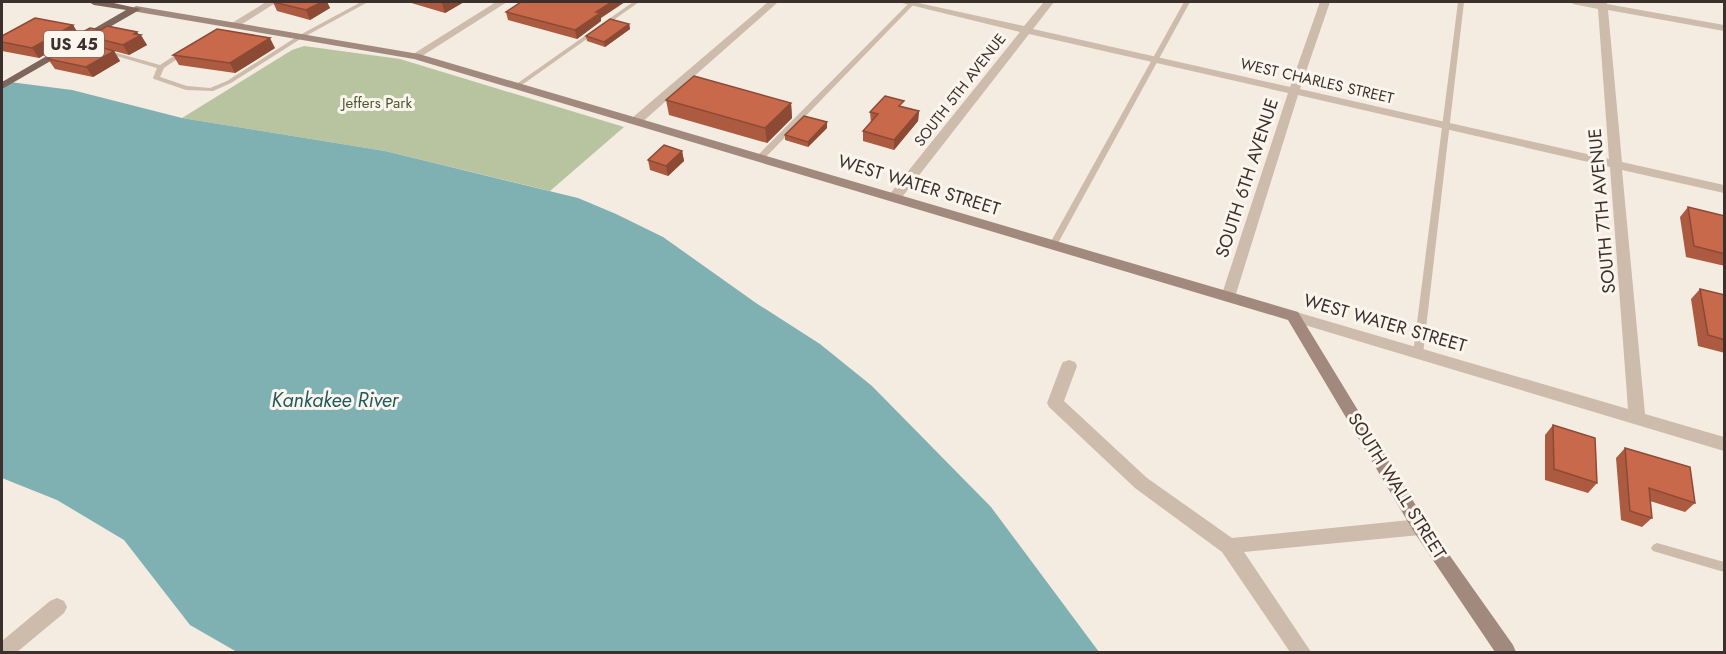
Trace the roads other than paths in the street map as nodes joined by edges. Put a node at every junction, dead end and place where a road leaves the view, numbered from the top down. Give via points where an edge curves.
1 (94, 2) edge
2 (149, 2) edge
3 (272, 2) edge
4 (365, 2) edge
5 (502, 2) edge
6 (636, 2) edge
7 (773, 2) edge
8 (909, 2) edge
9 (1049, 2) edge
10 (1187, 2) edge
11 (1325, 2) edge
12 (1461, 2) edge
13 (1577, 2) edge
14 (1602, 4) edge
15 (136, 9) junction
16 (226, 27) junction
17 (1725, 28) edge
18 (1026, 30) junction
19 (300, 37) junction
20 (192, 47) edge
21 (93, 50) edge
22 (415, 56) junction
23 (1155, 59) junction
24 (161, 67) junction
25 (2, 86) edge
26 (517, 86) junction
27 (1294, 91) junction
28 (636, 121) junction
29 (1445, 125) junction
30 (760, 158) junction
31 (1616, 164) junction
32 (1725, 189) edge
33 (894, 198) junction
34 (1053, 245) junction
35 (1228, 297) junction
36 (1293, 316) junction
37 (1418, 354) junction
38 (1069, 366) dead end
39 (1637, 418) junction
40 (1725, 444) edge
41 (1420, 527) junction
42 (1229, 546) junction
43 (1657, 548) dead end
44 (1725, 567) edge
45 (57, 607) dead end
46 (3, 652) edge
47 (1301, 652) edge
48 (1506, 652) edge

1 - 15 main road, WEST WATER STREET
2 - 15 main road
3 - 16 street
4 - 19 lane
5 - 22 street
6 - 26 lane
7 - 28 street
8 - 18 street, WEST CHARLES STREET
8 - 30 lane
9 - 18 street, SOUTH 5TH AVENUE
10 - 23 lane
11 - 27 street, SOUTH 6TH AVENUE
12 - 29 lane
13 - 14 street
14 - 17 street
14 - 31 street, SOUTH 7TH AVENUE
15 - 16 main road, WEST WATER STREET
15 - 25 main road, US 45 via 78,46
16 - 19 main road, WEST WATER STREET
18 - 23 street, WEST CHARLES STREET
18 - 33 street, SOUTH 5TH AVENUE
19 - 22 main road, WEST WATER STREET
19 - 24 lane via 210,90 186,88 156,78
20 - 24 lane
21 - 24 lane
22 - 26 main road, WEST WATER STREET
23 - 27 street, WEST CHARLES STREET
23 - 34 lane
26 - 28 main road, WEST WATER STREET
27 - 29 street, WEST CHARLES STREET
27 - 35 street, SOUTH 6TH AVENUE
28 - 30 main road, WEST WATER STREET
29 - 31 street, WEST CHARLES STREET
29 - 37 lane
30 - 33 main road, WEST WATER STREET
31 - 32 street, WEST CHARLES STREET
31 - 39 street, SOUTH 7TH AVENUE
33 - 34 main road, WEST WATER STREET
34 - 35 main road, WEST WATER STREET
35 - 36 main road, WEST WATER STREET
36 - 37 street, WEST WATER STREET
36 - 41 main road, SOUTH WALL STREET
37 - 39 street, WEST WATER STREET
38 - 42 street via 1055,403 1141,483
39 - 40 street, WEST WATER STREET
41 - 42 street
41 - 48 main road, SOUTH WALL STREET
42 - 47 street
43 - 44 lane
45 - 46 street

